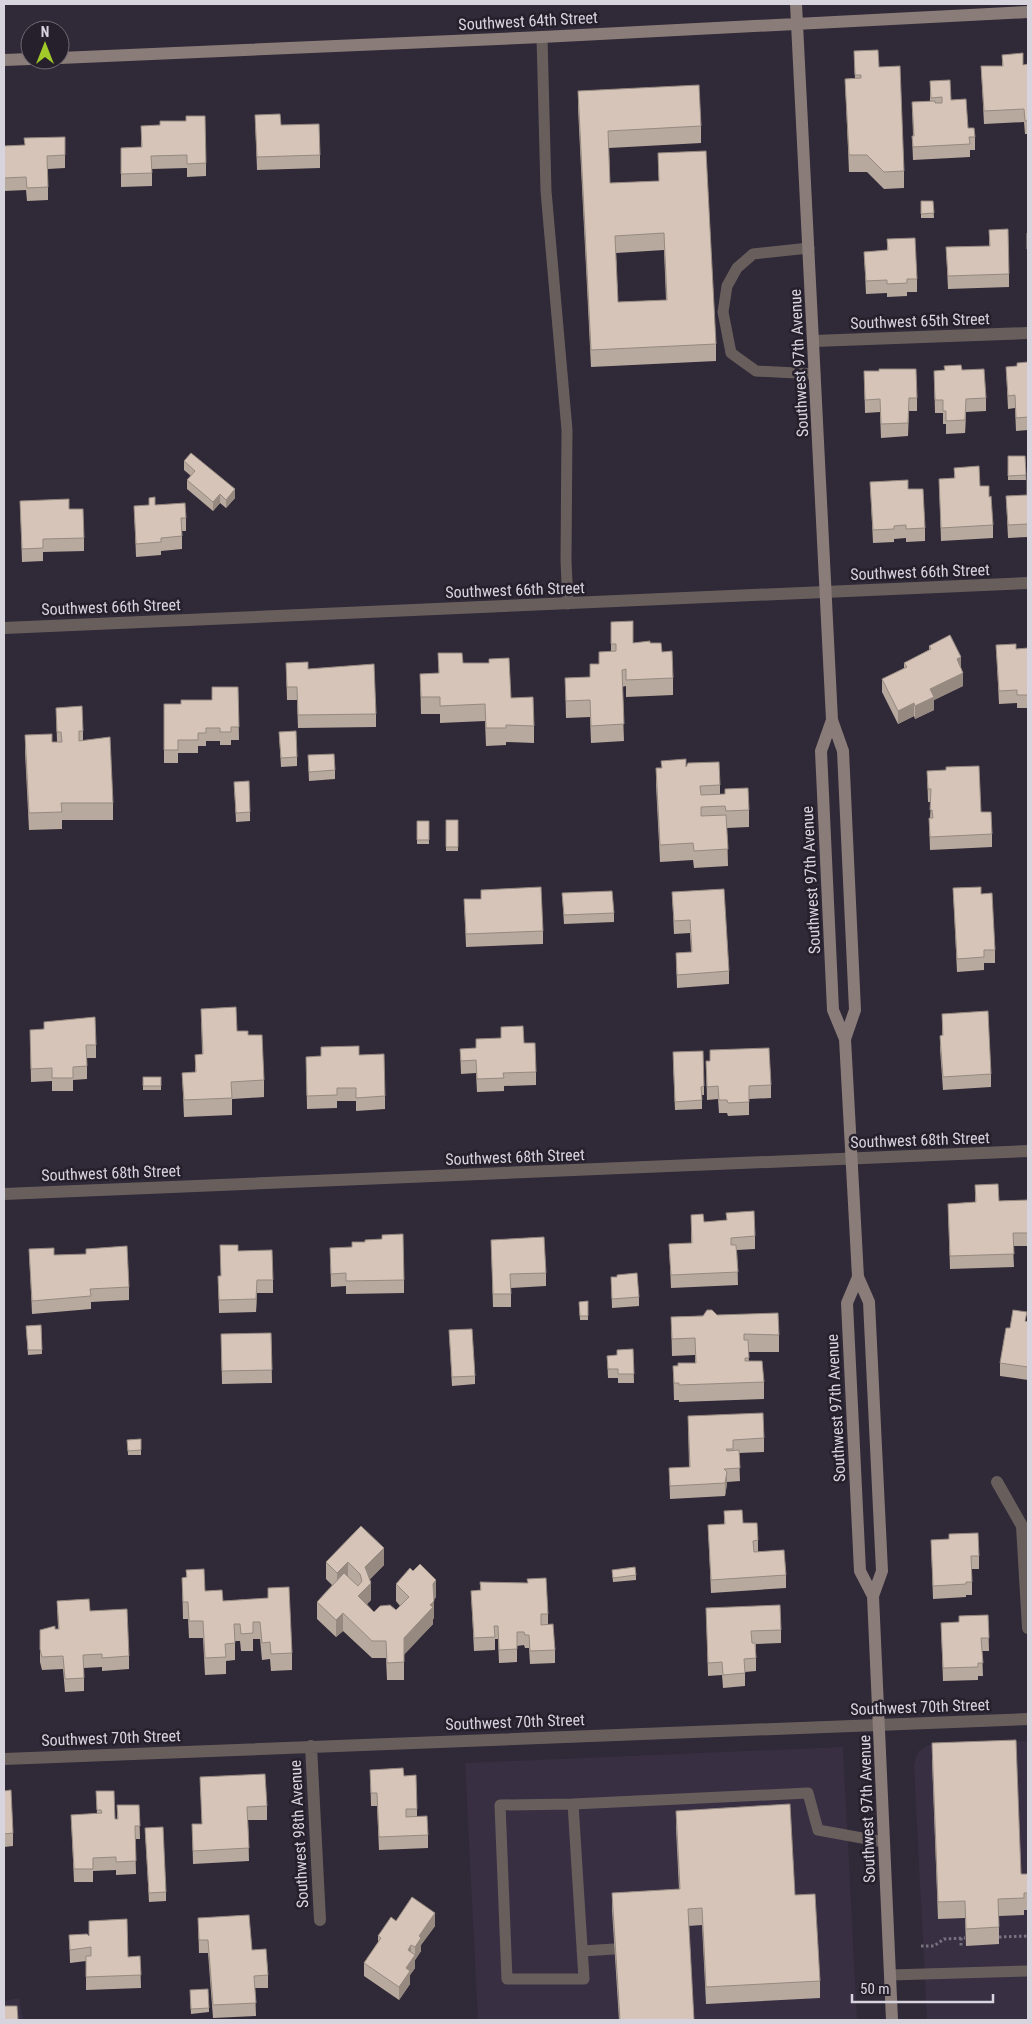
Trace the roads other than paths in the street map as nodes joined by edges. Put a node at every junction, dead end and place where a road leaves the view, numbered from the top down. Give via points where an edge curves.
1 (796, 4) edge
2 (1028, 12) edge
3 (797, 24) junction
4 (542, 37) junction
5 (70, 58) edge
6 (20, 59) edge
7 (4, 60) edge
8 (810, 248) junction
9 (1028, 333) edge
10 (814, 341) junction
11 (815, 374) junction
12 (1028, 583) edge
13 (825, 592) junction
14 (568, 604) junction
15 (4, 628) edge
16 (832, 720) junction
17 (845, 1038) junction
18 (1028, 1151) edge
19 (852, 1158) junction
20 (4, 1194) edge
21 (858, 1277) junction
22 (997, 1482) dead end
23 (873, 1596) junction
24 (1028, 1628) edge
25 (1028, 1719) edge
26 (879, 1724) junction
27 (310, 1746) junction
28 (4, 1759) edge
29 (573, 1804) junction
30 (884, 1842) junction
31 (320, 1920) dead end
32 (614, 1950) edge
33 (582, 1951) junction
34 (1028, 1971) edge
35 (890, 1975) junction
36 (892, 2020) edge

1 - 3 street, Southwest 97th Avenue
2 - 3 street, Southwest 64th Street
3 - 4 street, Southwest 64th Street
3 - 8 street, Southwest 97th Avenue
4 - 5 street, Southwest 64th Street
4 - 14 lane via 546,191 567,430
6 - 7 street
8 - 10 street, Southwest 97th Avenue
8 - 11 lane via 754,254 737,268 727,286 723,312 731,353 756,371
9 - 10 street, Southwest 65th Street
10 - 11 street, Southwest 97th Avenue
11 - 13 street, Southwest 97th Avenue
12 - 13 street, Southwest 66th Street
13 - 14 street, Southwest 66th Street
13 - 16 street, Southwest 97th Avenue
14 - 15 street, Southwest 66th Street
16 - 17 street, Southwest 97th Avenue via 844,751 855,1010
16 - 17 street, Southwest 97th Avenue via 821,752 833,1010
17 - 19 street, Southwest 97th Avenue
18 - 19 street, Southwest 68th Street
19 - 20 street, Southwest 68th Street
19 - 21 street, Southwest 97th Avenue
21 - 23 street, Southwest 97th Avenue via 870,1302 882,1571
21 - 23 street, Southwest 97th Avenue via 847,1303 860,1571
22 - 24 street via 1022,1526
23 - 26 street, Southwest 97th Avenue
25 - 26 street, Southwest 70th Street
26 - 27 street, Southwest 70th Street
26 - 30 street, Southwest 97th Avenue
27 - 28 street, Southwest 70th Street
27 - 31 street, Southwest 98th Avenue
29 - 30 lane via 808,1793 818,1830
29 - 33 lane
29 - 33 lane via 500,1805 507,1978 584,1978
30 - 35 street, Southwest 97th Avenue
32 - 33 lane
34 - 35 lane
35 - 36 street, Southwest 97th Avenue

